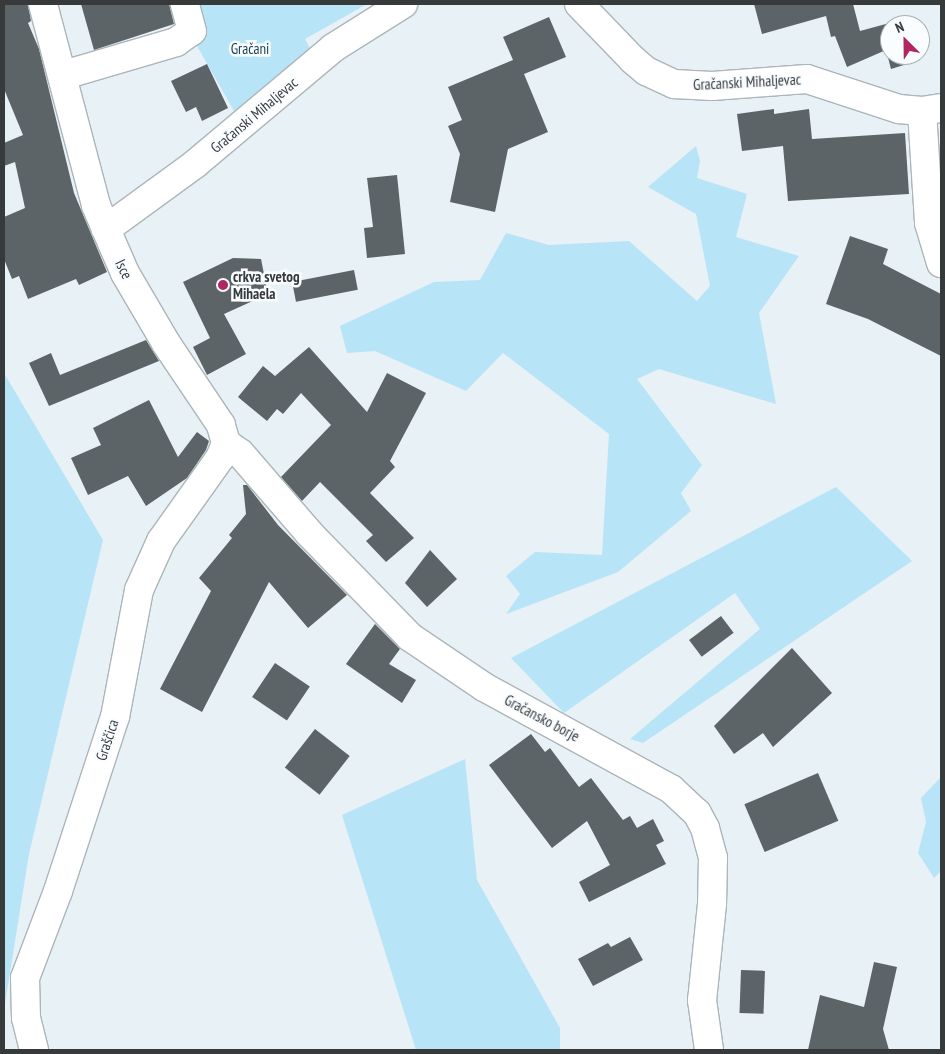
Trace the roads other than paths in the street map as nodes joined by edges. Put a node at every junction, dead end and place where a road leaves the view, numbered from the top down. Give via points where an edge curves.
1 (44, 4) edge
2 (185, 4) edge
3 (403, 4) edge
4 (579, 4) edge
5 (64, 75) junction
6 (931, 109) edge
7 (106, 229) junction
8 (941, 263) edge
9 (226, 443) junction
10 (34, 1050) edge
11 (709, 1050) edge

1 - 5 street, Isce
2 - 5 street via 192,31 176,42
3 - 7 street, Gračanski Mihaljevac via 333,48 195,164
4 - 6 street, Gračanski Mihaljevac via 633,60 674,84 712,86 806,79 820,81 878,104
5 - 7 street, Isce via 96,205
6 - 8 street via 929,223
7 - 9 street, Isce via 125,273 166,343 221,425
9 - 10 street, Graščica via 220,458 161,541 139,590 115,717 58,891 25,978 26,1018
9 - 11 street, Gračansko borje via 240,452 308,533 410,637 457,672 515,706 671,789 698,814 713,858 712,904 702,1000

